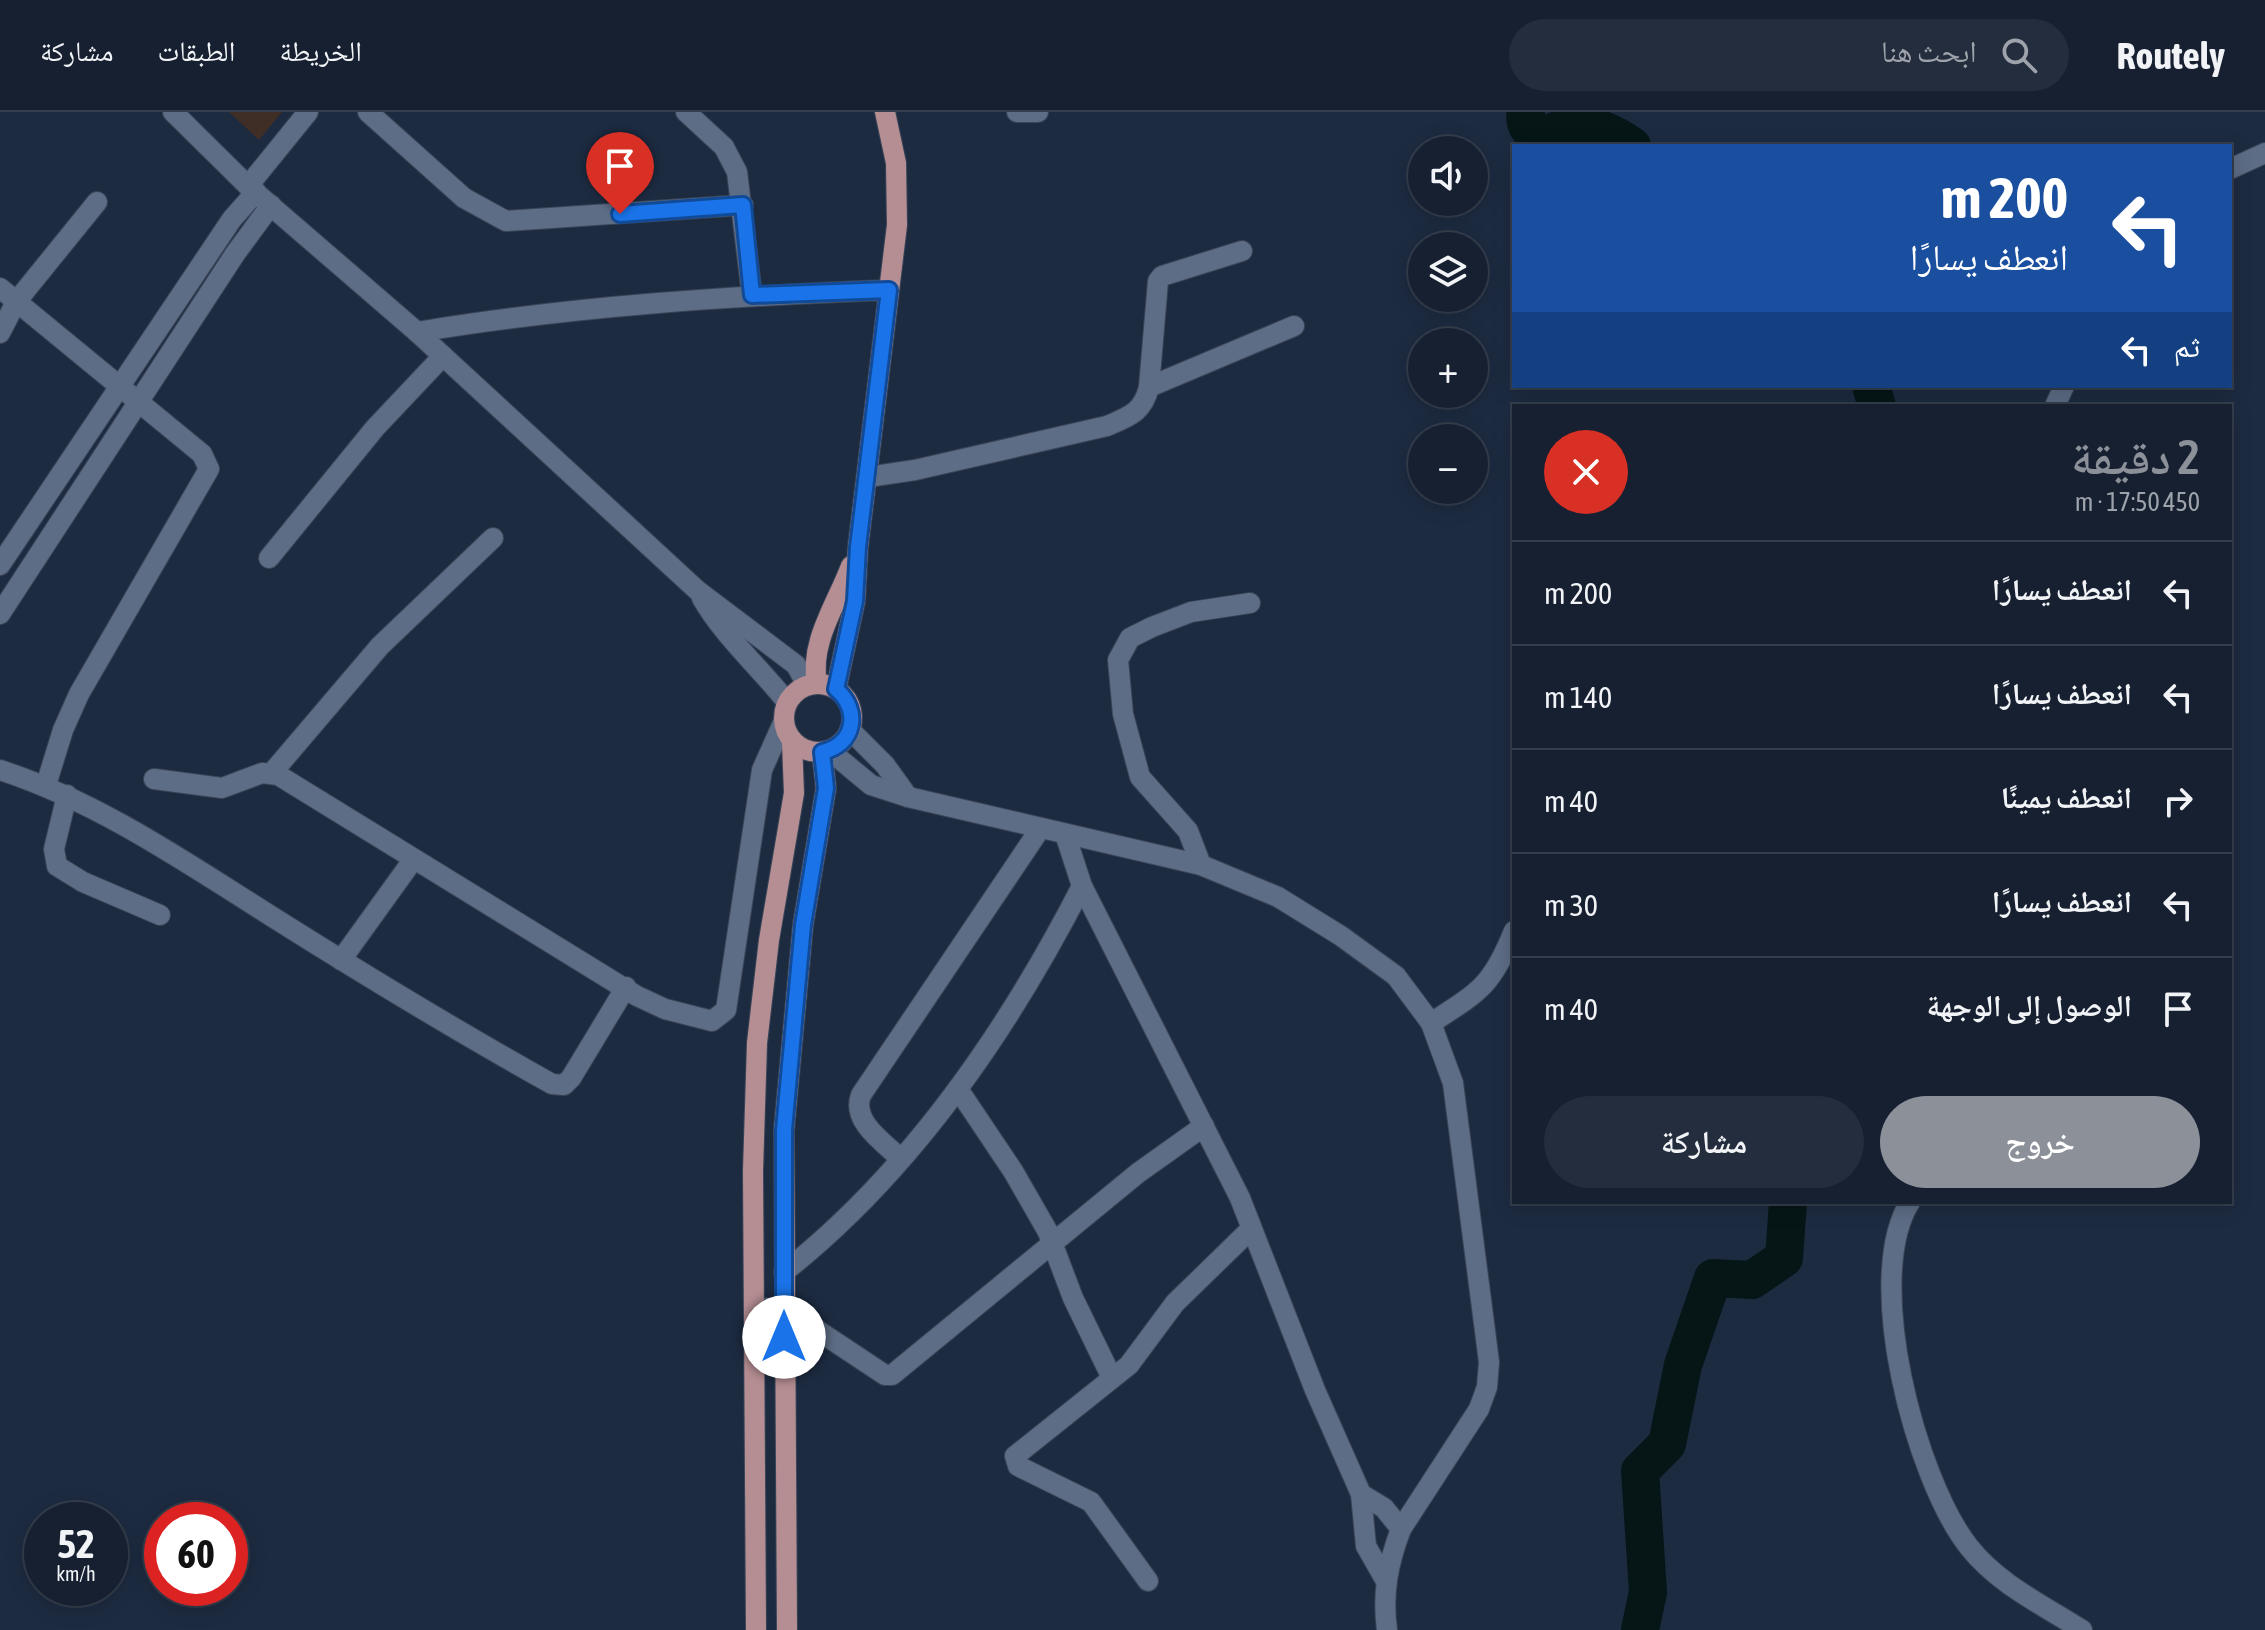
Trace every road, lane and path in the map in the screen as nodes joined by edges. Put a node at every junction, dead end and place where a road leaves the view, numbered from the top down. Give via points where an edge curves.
1 (173, 112) edge
2 (308, 112) edge
3 (368, 112) edge
4 (686, 112) edge
5 (885, 112) edge
6 (1017, 112) edge
7 (1038, 112) edge
8 (2265, 153) edge
9 (2232, 168) edge
10 (258, 194) junction
11 (97, 202) dead end
12 (743, 205) junction
13 (1242, 251) dead end
14 (0, 288) edge
15 (889, 290) junction
16 (752, 295) junction
17 (16, 302) junction
18 (1294, 326) dead end
19 (417, 332) junction
20 (0, 333) edge
21 (443, 356) junction
22 (1149, 387) junction
23 (119, 388) junction
24 (139, 402) junction
25 (868, 477) junction
26 (493, 538) dead end
27 (858, 547) junction
28 (269, 558) dead end
29 (0, 565) edge
30 (698, 591) junction
31 (3, 603) edge
32 (1250, 603) dead end
33 (820, 686) junction
34 (787, 702) junction
35 (783, 723) junction
36 (850, 730) junction
37 (792, 742) junction
38 (826, 752) junction
39 (0, 770) edge
40 (271, 774) junction
41 (154, 779) dead end
42 (46, 785) junction
43 (67, 795) junction
44 (908, 797) junction
45 (1040, 829) junction
46 (1065, 834) junction
47 (413, 860) junction
48 (782, 862) junction
49 (1201, 865) junction
50 (813, 867) junction
51 (1082, 886) junction
52 (160, 915) dead end
53 (1512, 936) edge
54 (341, 960) junction
55 (626, 987) junction
56 (1431, 1023) junction
57 (958, 1089) junction
58 (1204, 1126) junction
59 (900, 1158) junction
60 (1909, 1204) edge
61 (1251, 1229) junction
62 (1053, 1245) junction
63 (784, 1272) junction
64 (754, 1308) junction
65 (784, 1308) junction
66 (1112, 1378) junction
67 (1361, 1494) junction
68 (1401, 1529) junction
69 (1148, 1581) dead end
70 (1386, 1581) junction
71 (786, 1589) junction
72 (756, 1590) junction
73 (756, 1630) edge
74 (787, 1630) edge
75 (1387, 1630) edge
76 (2082, 1630) edge

1 - 10 street
2 - 10 street
3 - 12 street via 464,198 506,221
4 - 12 street via 733,160
5 - 15 main road via 896,163 897,225
6 - 7 street
8 - 9 street
10 - 19 street
10 - 23 street via 232,219
10 - 24 street
11 - 17 street
12 - 16 street
13 - 22 street via 1162,276 1156,287
14 - 17 street
15 - 16 street
15 - 25 main road
16 - 19 street via 586,308
17 - 20 street
17 - 23 street
18 - 22 street
19 - 21 street
21 - 28 street via 375,428
21 - 30 street
22 - 25 street via 1142,409 1107,426
23 - 24 street
23 - 29 street
24 - 31 street
24 - 42 street via 202,454 207,476 79,694
25 - 27 main road
26 - 40 street via 380,646
27 - 33 main road via 855,601
27 - 33 main road via 820,637 815,665
30 - 33 street
30 - 34 street via 713,618
32 - 49 street via 1191,612 1152,627 1130,638 1118,660 1123,714 1140,777 1188,831
33 - 34 main road
33 - 36 main road via 849,704
34 - 35 main road
35 - 37 main road
35 - 55 street via 762,770 724,1015 712,1021 665,1009
36 - 38 main road
36 - 44 street
37 - 38 main road via 801,749
37 - 48 main road via 794,793
38 - 44 street via 871,785
38 - 50 main road via 826,788
39 - 42 street
40 - 41 street via 222,788
40 - 47 street
42 - 43 street
43 - 52 street via 54,849 57,866
43 - 54 street
44 - 45 street
45 - 46 street
45 - 59 street via 861,1095 860,1114
46 - 49 street
46 - 51 street
47 - 54 street
47 - 55 street
48 - 50 main road
48 - 64 main road via 757,1043
49 - 56 street via 1278,897 1341,936 1396,976
50 - 63 main road via 784,1130
51 - 57 street via 1037,975
51 - 58 street
53 - 56 street via 1483,990
54 - 55 street via 497,1054 561,1085 571,1078
56 - 68 street via 1453,1083 1489,1362 1479,1409
57 - 59 street
57 - 62 street via 1013,1171
58 - 61 street
58 - 62 street
59 - 63 street via 866,1199
60 - 76 street via 1891,1265 1893,1305 1897,1354 1922,1452 1969,1547 2011,1587
61 - 66 street via 1175,1303 1129,1365
61 - 67 street
62 - 65 street via 890,1376
62 - 66 street
63 - 65 main road
64 - 65 street
64 - 72 main road
65 - 71 main road
66 - 69 street via 1021,1450 1016,1462 1028,1473 1091,1502
67 - 68 street via 1384,1508
67 - 70 street via 1366,1546
68 - 70 street
70 - 75 street
71 - 72 main road
71 - 74 main road
72 - 73 main road

